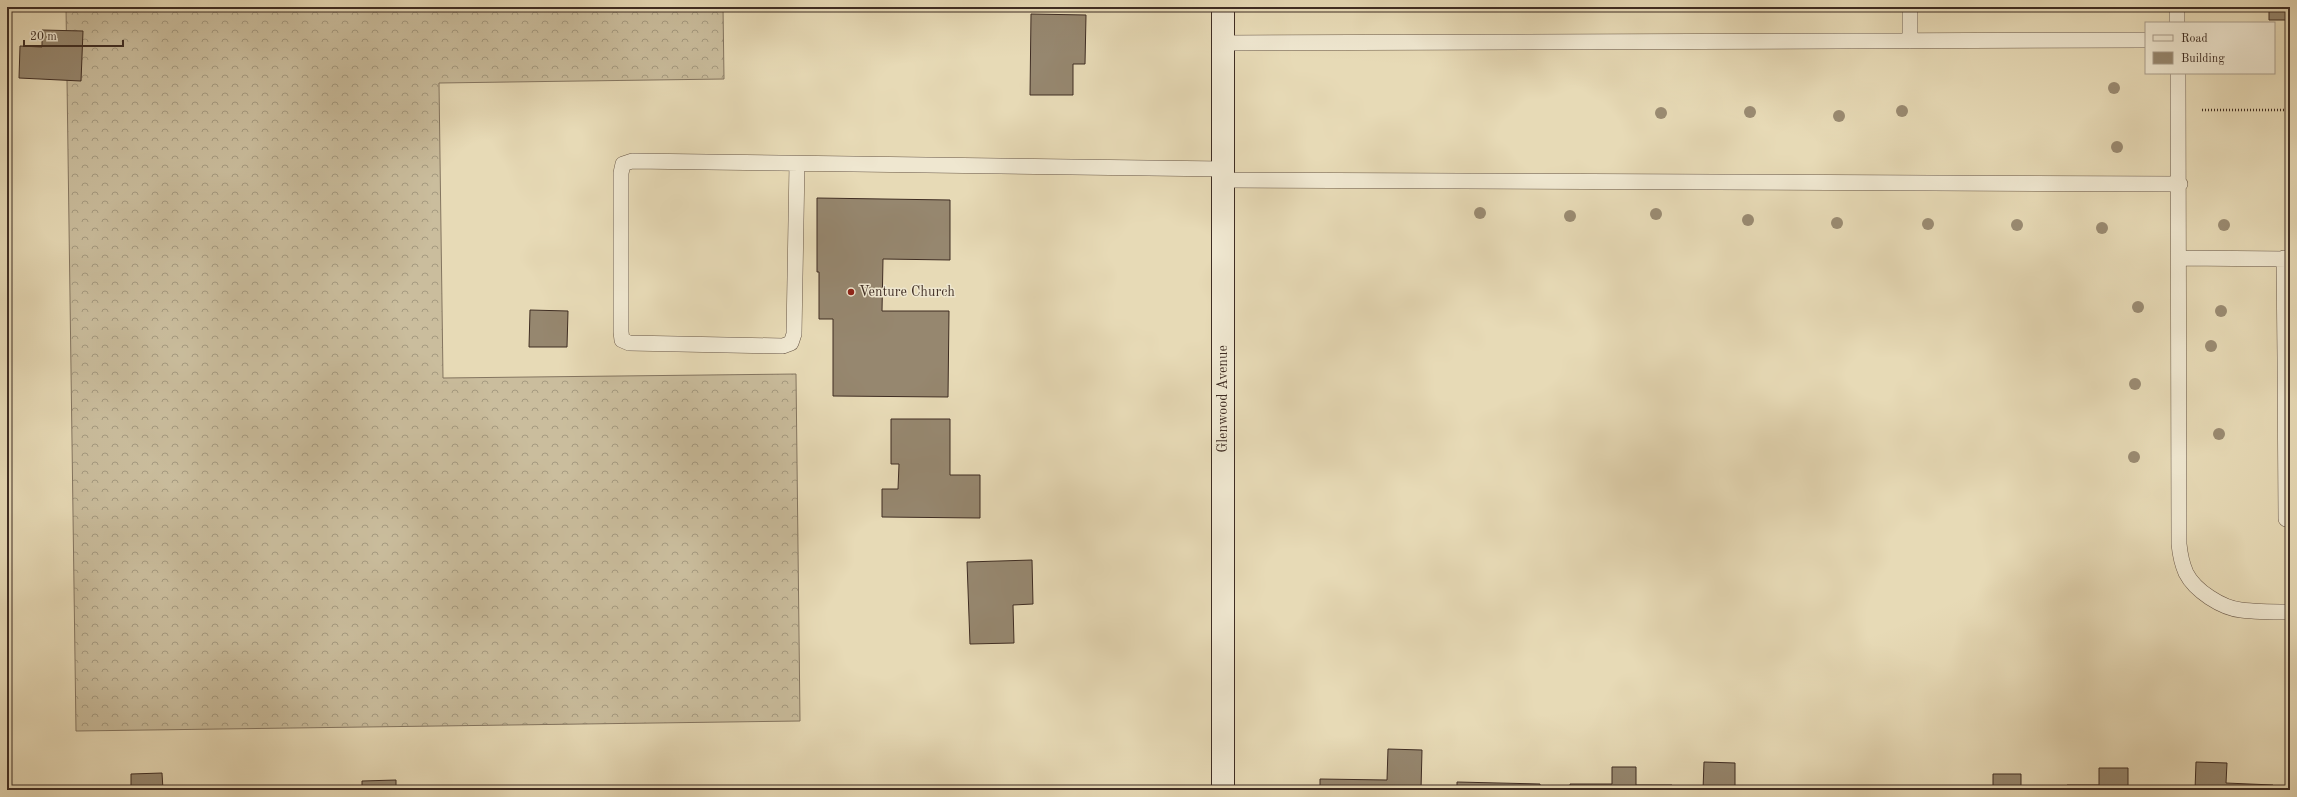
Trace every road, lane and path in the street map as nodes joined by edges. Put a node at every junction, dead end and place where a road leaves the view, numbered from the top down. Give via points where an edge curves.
1 (1223, 7) edge
2 (1910, 7) edge
3 (2177, 7) edge
4 (2177, 22) edge
5 (2145, 40) edge
6 (1910, 41) junction
7 (1223, 43) junction
8 (2178, 74) edge
9 (2200, 110) dead end
10 (2290, 110) edge
11 (797, 164) junction
12 (1223, 174) junction
13 (2180, 184) junction
14 (2180, 258) junction
15 (2287, 258) edge
16 (2288, 358) edge
17 (2288, 428) edge
18 (2290, 519) edge
19 (2290, 612) edge
20 (1223, 790) edge

1 - 7 street, Glenwood Avenue
2 - 6 lane
3 - 4 lane
5 - 6 lane
6 - 7 lane
7 - 12 street, Glenwood Avenue
8 - 13 lane
9 - 10 path
11 - 11 lane via 632,161 624,164 621,173 622,340 636,344 783,346 791,343 794,334
11 - 12 lane
12 - 13 lane
12 - 20 street, Glenwood Avenue
13 - 14 lane
14 - 15 lane
14 - 19 lane via 2181,561 2187,575 2198,588 2225,605 2239,610
15 - 16 lane
16 - 17 lane
17 - 18 lane via 2286,519

